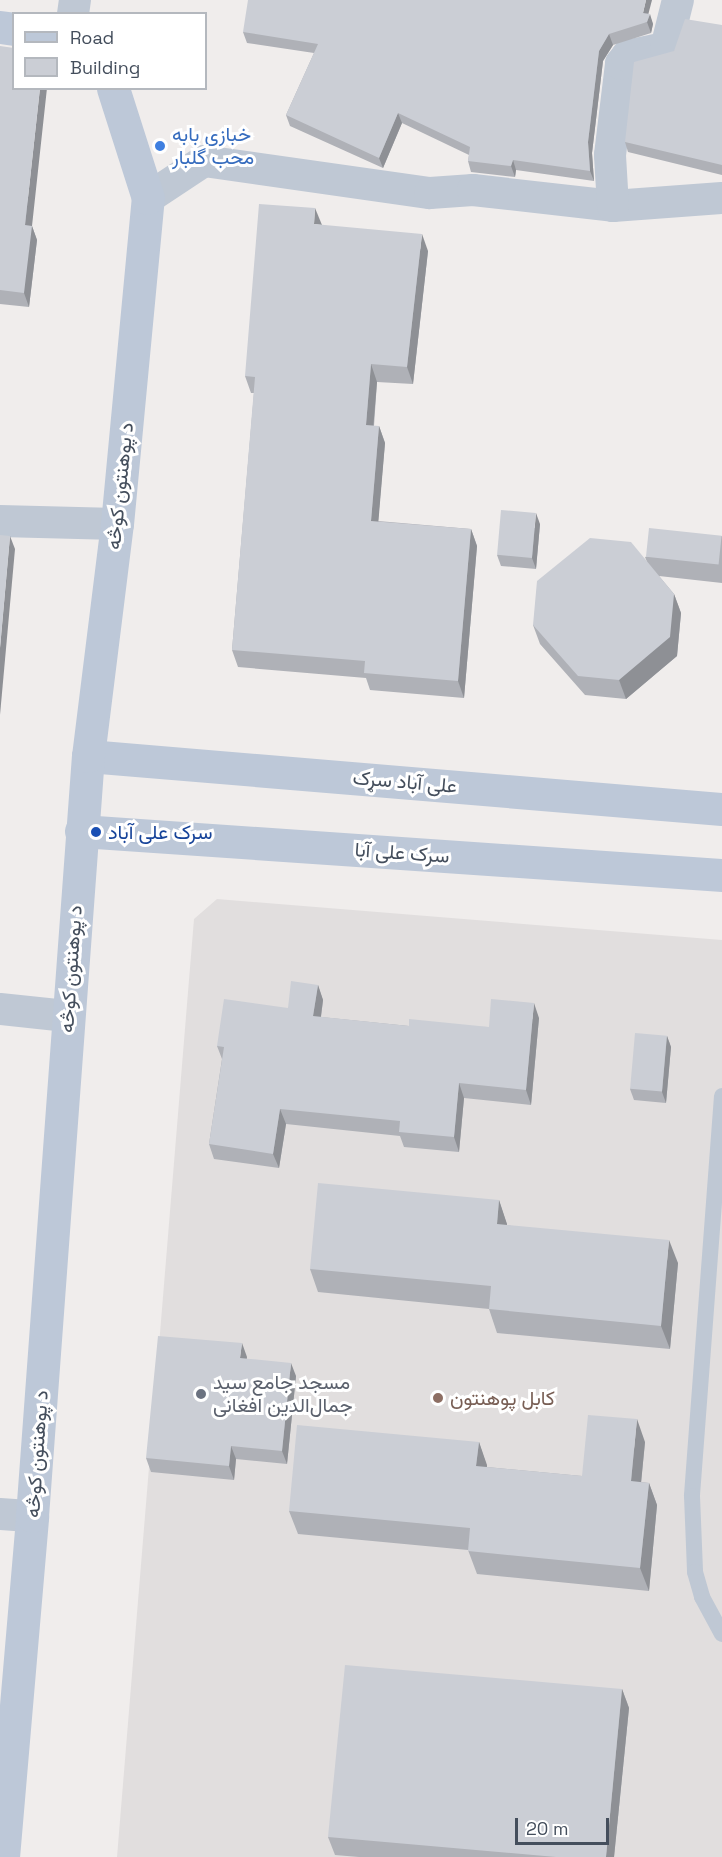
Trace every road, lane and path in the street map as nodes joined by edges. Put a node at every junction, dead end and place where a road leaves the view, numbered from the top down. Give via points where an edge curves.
1 (678, 0) edge
2 (114, 90) edge
3 (148, 198) junction
4 (722, 198) edge
5 (613, 206) junction
6 (0, 521) edge
7 (117, 524) junction
8 (87, 756) junction
9 (722, 808) edge
10 (81, 831) junction
11 (722, 875) edge
12 (0, 1010) edge
13 (68, 1016) junction
14 (722, 1096) edge
15 (0, 1514) edge
16 (32, 1516) junction
17 (722, 1634) edge
18 (3, 1857) edge

1 - 5 street via 666,48 627,56 621,64 610,155
2 - 3 street, د پوهنتون کوڅه
3 - 5 street via 204,161 430,193 473,190
3 - 7 street, د پوهنتون کوڅه
4 - 5 street
6 - 7 street
7 - 8 street, د پوهنتون کوڅه
8 - 9 street, علی آباد سړک
8 - 10 street, د پوهنتون کوڅه
10 - 11 street, سرک علی آبا
10 - 13 street, د پوهنتون کوڅه
12 - 13 street
13 - 16 street, د پوهنتون کوڅه
14 - 17 lane via 692,1496 695,1572 702,1597
15 - 16 street
16 - 18 street, د پوهنتون کوڅه

